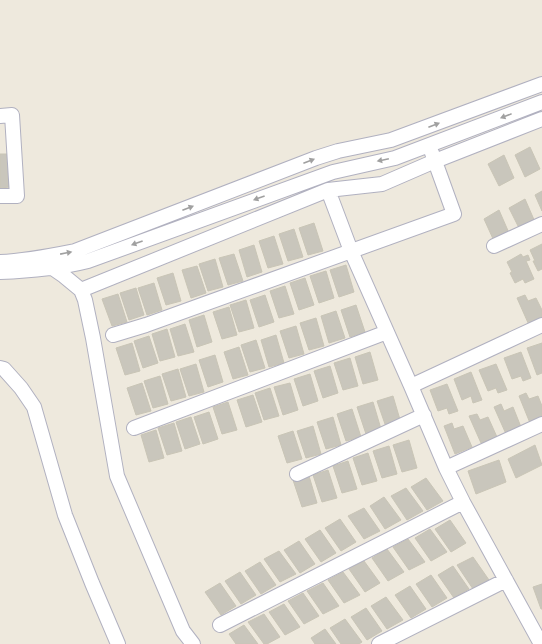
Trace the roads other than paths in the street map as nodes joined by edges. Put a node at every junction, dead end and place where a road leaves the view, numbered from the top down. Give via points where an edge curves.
1 (542, 84) edge
2 (542, 102) edge
3 (0, 116) edge
4 (542, 119) edge
5 (428, 145) junction
6 (435, 160) junction
7 (328, 190) junction
8 (0, 196) edge
9 (542, 224) edge
10 (494, 246) dead end
11 (351, 251) junction
12 (38, 258) junction
13 (0, 262) edge
14 (51, 268) junction
15 (0, 272) edge
16 (81, 290) junction
17 (542, 325) edge
18 (387, 332) junction
19 (113, 335) dead end
20 (0, 368) edge
21 (411, 386) junction
22 (424, 415) junction
23 (542, 424) edge
24 (134, 428) dead end
25 (446, 468) junction
26 (297, 474) dead end
27 (463, 502) junction
28 (506, 580) junction
29 (220, 625) dead end
30 (538, 629) edge
31 (118, 644) edge
32 (193, 644) edge
33 (379, 644) edge
34 (541, 644) edge

12 -> 1 street via 75,251 316,158 391,140
2 -> 5 street
3 - 8 street via 12,115 17,196
4 - 6 street
5 - 6 street
5 -> 14 street via 395,158 328,174 88,261
6 - 7 street via 382,184
6 - 11 street via 454,214
7 - 11 street
7 - 16 street
9 - 10 street
11 - 18 street
11 - 19 street
12 - 13 street
12 - 14 street
14 - 15 street
14 - 16 street
16 - 32 street via 91,327 117,476 183,631
17 - 21 street
18 - 21 street
18 - 24 street
20 - 31 street via 4,369 21,388 34,407 65,514
21 - 22 street
22 - 25 street
22 - 26 street
23 - 25 street
25 - 27 street
27 - 28 street
27 - 29 street
28 - 30 street
28 - 33 street
30 - 34 street

